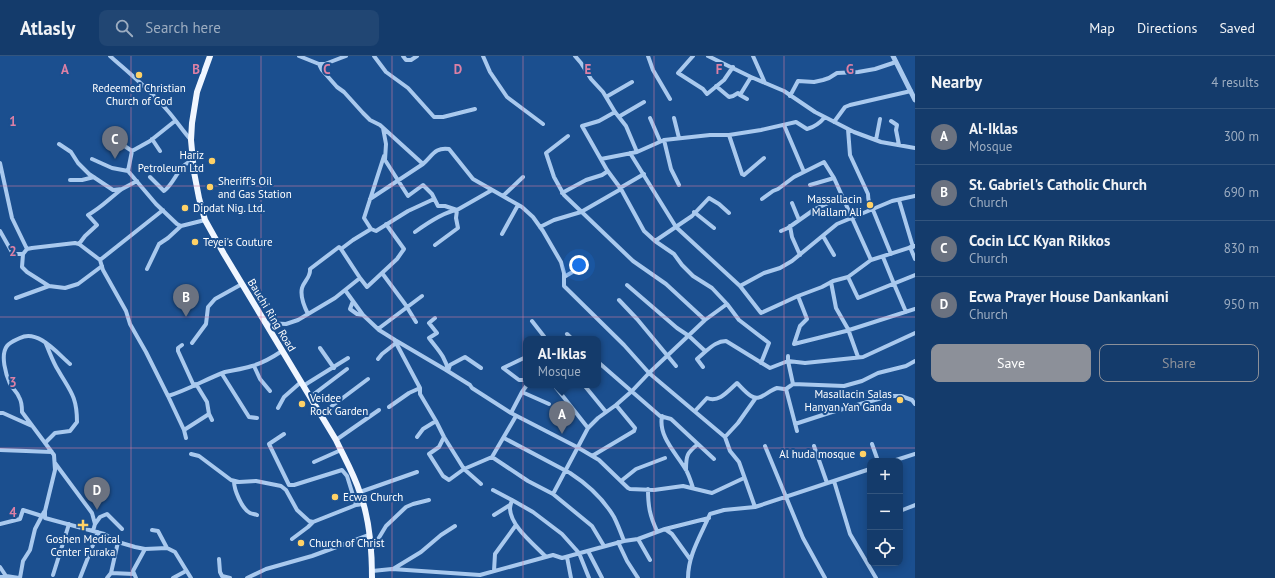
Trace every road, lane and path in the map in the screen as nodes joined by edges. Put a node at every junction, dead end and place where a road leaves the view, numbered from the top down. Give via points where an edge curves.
1 (110, 56) edge
2 (210, 56) edge
3 (346, 56) edge
4 (403, 56) edge
5 (417, 56) edge
6 (483, 56) edge
7 (575, 56) edge
8 (648, 56) edge
9 (693, 56) edge
10 (708, 56) edge
11 (753, 56) edge
12 (894, 56) edge
13 (302, 57) edge
14 (376, 57) edge
15 (716, 58) edge
16 (896, 62) junction
17 (319, 64) junction
18 (733, 67) junction
19 (751, 77) junction
20 (632, 82) dead end
21 (766, 83) junction
22 (716, 86) junction
23 (911, 92) junction
24 (740, 95) junction
25 (790, 96) junction
26 (606, 98) junction
27 (670, 99) dead end
28 (747, 99) dead end
29 (915, 100) edge
30 (644, 102) dead end
31 (475, 109) dead end
32 (615, 112) junction
33 (620, 116) junction
34 (825, 117) junction
35 (650, 118) dead end
36 (674, 118) dead end
37 (880, 119) dead end
38 (175, 121) junction
39 (891, 121) dead end
40 (834, 122) junction
41 (544, 124) dead end
42 (784, 125) junction
43 (382, 127) junction
44 (848, 129) junction
45 (729, 135) junction
46 (568, 136) dead end
47 (679, 138) junction
48 (152, 139) junction
49 (191, 140) junction
50 (662, 140) junction
51 (876, 140) junction
52 (120, 143) dead end
53 (59, 144) dead end
54 (899, 145) junction
55 (915, 148) edge
56 (132, 151) junction
57 (160, 151) dead end
58 (637, 152) junction
59 (385, 153) junction
60 (630, 153) junction
61 (764, 158) dead end
62 (92, 159) dead end
63 (600, 159) junction
64 (193, 161) junction
65 (0, 163) edge
66 (423, 164) junction
67 (128, 171) junction
68 (608, 171) junction
69 (804, 172) junction
70 (644, 174) junction
71 (94, 177) junction
72 (150, 177) dead end
73 (523, 177) dead end
74 (834, 178) junction
75 (70, 180) dead end
76 (137, 181) junction
77 (398, 181) junction
78 (679, 185) dead end
79 (810, 185) dead end
80 (621, 188) junction
81 (122, 189) junction
82 (492, 190) junction
83 (562, 193) junction
84 (503, 196) junction
85 (915, 196) edge
86 (842, 197) junction
87 (370, 199) junction
88 (434, 199) junction
89 (762, 199) dead end
90 (899, 200) junction
91 (792, 203) dead end
92 (518, 205) junction
93 (163, 210) junction
94 (457, 210) junction
95 (873, 210) junction
96 (581, 212) junction
97 (694, 212) junction
98 (729, 213) dead end
99 (851, 218) junction
100 (205, 220) junction
101 (799, 220) junction
102 (386, 224) junction
103 (181, 226) junction
104 (790, 226) junction
105 (540, 227) junction
106 (676, 227) junction
107 (714, 228) dead end
108 (371, 229) junction
109 (0, 231) edge
110 (781, 231) dead end
111 (415, 232) dead end
112 (502, 234) dead end
113 (823, 236) junction
114 (655, 241) junction
115 (79, 244) junction
116 (434, 245) dead end
117 (913, 247) edge
118 (27, 249) junction
119 (341, 249) junction
120 (23, 254) junction
121 (891, 254) junction
122 (800, 255) junction
123 (834, 255) dead end
124 (883, 256) junction
125 (915, 258) edge
126 (100, 260) junction
127 (871, 260) junction
128 (586, 264) dead end
129 (102, 266) junction
130 (147, 269) dead end
131 (382, 273) junction
132 (915, 275) edge
133 (564, 277) junction
134 (848, 277) junction
135 (360, 278) junction
136 (831, 282) junction
137 (242, 284) junction
138 (894, 284) junction
139 (627, 285) dead end
140 (49, 286) junction
141 (740, 286) junction
142 (345, 290) junction
143 (422, 296) dead end
144 (798, 296) junction
145 (16, 298) dead end
146 (619, 300) dead end
147 (353, 301) junction
148 (727, 304) junction
149 (406, 307) junction
150 (915, 309) edge
151 (906, 312) junction
152 (308, 314) junction
153 (363, 315) junction
154 (435, 318) dead end
155 (705, 320) junction
156 (532, 321) dead end
157 (416, 322) dead end
158 (265, 323) junction
159 (378, 329) junction
160 (848, 330) junction
161 (915, 333) edge
162 (544, 336) edge
163 (689, 336) junction
164 (395, 341) junction
165 (44, 342) junction
166 (192, 343) dead end
167 (182, 345) dead end
168 (320, 348) dead end
169 (282, 351) junction
170 (706, 351) junction
171 (0, 354) edge
172 (668, 356) junction
173 (788, 356) dead end
174 (858, 357) junction
175 (348, 358) dead end
176 (523, 358) edge
177 (4, 359) junction
178 (378, 359) dead end
179 (788, 361) junction
180 (915, 361) edge
181 (761, 363) junction
182 (70, 364) dead end
183 (601, 365) edge
184 (254, 366) junction
185 (676, 366) dead end
186 (704, 367) dead end
187 (334, 368) junction
188 (481, 368) dead end
189 (347, 370) dead end
190 (448, 371) junction
191 (649, 373) junction
192 (222, 374) junction
193 (368, 379) dead end
194 (523, 380) edge
195 (302, 384) junction
196 (793, 384) junction
197 (195, 385) junction
198 (420, 388) junction
199 (525, 388) edge
200 (556, 388) edge
201 (586, 388) edge
202 (786, 389) junction
203 (270, 391) dead end
204 (632, 391) junction
205 (522, 392) junction
206 (168, 396) junction
207 (310, 397) junction
208 (755, 399) junction
209 (548, 404) dead end
210 (915, 404) edge
211 (616, 406) junction
212 (389, 407) dead end
213 (278, 408) dead end
214 (379, 410) dead end
215 (694, 411) junction
216 (606, 412) junction
217 (0, 413) edge
218 (511, 413) junction
219 (209, 414) junction
220 (320, 414) junction
221 (516, 416) junction
222 (662, 416) junction
223 (257, 418) dead end
224 (212, 420) dead end
225 (436, 421) junction
226 (795, 424) junction
227 (33, 426) junction
228 (588, 428) junction
229 (184, 430) junction
230 (797, 431) dead end
231 (284, 434) dead end
232 (417, 437) dead end
233 (444, 437) junction
234 (725, 437) junction
235 (186, 438) dead end
236 (504, 438) junction
237 (336, 440) junction
238 (45, 443) junction
239 (698, 444) junction
240 (872, 444) dead end
241 (765, 446) dead end
242 (814, 446) dead end
243 (577, 447) junction
244 (0, 450) edge
245 (341, 450) junction
246 (52, 452) junction
247 (191, 454) dead end
248 (915, 454) edge
249 (592, 456) junction
250 (492, 457) junction
251 (665, 458) dead end
252 (714, 458) dead end
253 (877, 458) edge
254 (902, 458) edge
255 (314, 462) dead end
256 (55, 463) junction
257 (464, 469) junction
258 (686, 470) junction
259 (867, 470) edge
260 (566, 471) junction
261 (417, 472) dead end
262 (744, 478) junction
263 (234, 481) junction
264 (621, 481) junction
265 (834, 481) junction
266 (827, 483) junction
267 (481, 484) dead end
268 (693, 488) junction
269 (648, 489) junction
270 (493, 490) dead end
271 (360, 492) junction
272 (552, 494) junction
273 (787, 496) junction
274 (429, 500) dead end
275 (511, 502) junction
276 (363, 504) junction
277 (356, 505) junction
278 (915, 505) edge
279 (755, 507) junction
280 (903, 510) edge
281 (43, 513) junction
282 (257, 515) dead end
283 (494, 515) dead end
284 (709, 518) junction
285 (313, 522) junction
286 (0, 524) edge
287 (69, 524) junction
288 (95, 524) junction
289 (516, 525) junction
290 (455, 526) dead end
291 (122, 529) dead end
292 (665, 529) junction
293 (152, 530) dead end
294 (96, 531) junction
295 (657, 531) junction
296 (369, 535) junction
297 (292, 539) dead end
298 (638, 539) junction
299 (624, 541) junction
300 (118, 542) junction
301 (618, 542) junction
302 (604, 546) junction
303 (167, 548) junction
304 (145, 549) junction
305 (371, 551) junction
306 (588, 551) junction
307 (579, 554) junction
308 (546, 557) junction
309 (567, 557) junction
310 (219, 559) dead end
311 (690, 559) junction
312 (650, 560) dead end
313 (0, 567) edge
314 (392, 569) junction
315 (186, 571) junction
316 (372, 571) junction
317 (494, 571) junction
318 (111, 573) junction
319 (53, 575) dead end
320 (6, 576) junction
321 (135, 576) edge
322 (470, 576) edge
323 (0, 577) edge
324 (19, 578) edge
325 (80, 578) edge
326 (107, 578) edge
327 (173, 578) edge
328 (191, 578) edge
329 (230, 578) edge
330 (247, 578) edge
331 (372, 578) edge
332 (571, 578) edge
333 (589, 578) edge
334 (602, 578) edge
335 (638, 578) edge
336 (688, 578) edge
337 (825, 578) edge
338 (876, 578) edge

1 - 38 street via 145,87
2 - 49 main road, Bauchi Ring Road via 196,99
3 - 17 street
4 - 5 street via 406,60 411,60
6 - 41 street via 490,72 507,97
7 - 26 street
8 - 27 street
9 - 22 street via 678,73 707,94
10 - 15 street
11 - 21 street
12 - 16 street
13 - 17 street
14 - 31 street via 386,72 408,88 434,117
15 - 18 street
16 - 23 street
16 - 25 street via 875,69 836,73 814,82 798,81
17 - 43 street via 362,114
18 - 19 street
18 - 22 street
19 - 21 street
19 - 24 street
20 - 26 street
21 - 25 street
22 - 24 street via 728,97 738,93
23 - 29 street
23 - 40 street via 845,107
24 - 28 street
25 - 34 street
26 - 32 street
30 - 33 street
32 - 33 street
32 - 63 street via 599,121 582,126
33 - 58 street
34 - 40 street
34 - 42 street via 813,128 807,129 796,122
35 - 50 street
36 - 47 street
37 - 51 street
38 - 48 street
38 - 49 street
39 - 54 street via 897,125
40 - 44 street
42 - 45 street
42 - 69 street
43 - 59 street via 386,144
43 - 66 street
44 - 51 street
44 - 95 street via 850,155
45 - 47 street
45 - 61 street via 742,174
46 - 83 street via 546,153
47 - 50 street
48 - 56 street
48 - 57 street
49 - 64 main road, Bauchi Ring Road
50 - 58 street
50 - 78 street
51 - 54 street
52 - 56 street
53 - 71 street via 71,152 78,163
54 - 55 street
56 - 67 street
58 - 60 street
59 - 77 street via 384,160
59 - 87 street
60 - 63 street
60 - 70 street
62 - 67 street via 112,168
63 - 68 street
64 - 72 street via 183,166 164,191
64 - 100 main road, Bauchi Ring Road
65 - 118 street via 12,218
66 - 77 street
66 - 82 street via 437,149 449,149 473,180
67 - 76 street
68 - 80 street
68 - 83 street
69 - 74 street via 824,162
69 - 89 street via 794,176
70 - 80 street
70 - 106 street
71 - 75 street
71 - 81 street via 114,190
73 - 84 street
74 - 79 street
74 - 86 street
76 - 81 street
76 - 93 street
77 - 87 street
77 - 88 street via 408,196 423,185
80 - 96 street
80 - 114 street via 644,231
81 - 115 street via 88,215 97,225
82 - 84 street
82 - 94 street
83 - 96 street
84 - 92 street
85 - 90 street
86 - 99 street
86 - 101 street via 815,209
87 - 108 street via 364,218
88 - 94 street via 438,206
88 - 102 street
90 - 95 street
90 - 117 street
91 - 101 street
92 - 105 street via 533,217
92 - 112 street
93 - 103 street
93 - 126 street
94 - 111 street
94 - 116 street via 458,228
95 - 99 street
95 - 121 street
96 - 105 street
96 - 155 street via 633,261 666,284
97 - 98 street via 709,198
97 - 106 street
97 - 107 street
99 - 113 street via 837,224
99 - 127 street
100 - 103 street
100 - 137 main road, Bauchi Ring Road
101 - 104 street
102 - 108 street via 376,231
102 - 131 street via 404,249
103 - 130 street via 159,244
104 - 110 street
104 - 122 street
105 - 133 street via 561,262
106 - 114 street
106 - 141 street
108 - 119 street
109 - 120 street via 13,254
113 - 122 street
113 - 123 street
114 - 148 street via 674,254 693,276 712,288
115 - 118 street
115 - 126 street
117 - 121 street
117 - 125 street
118 - 120 street
119 - 135 street
119 - 152 street via 339,247 310,269 302,288 302,297
120 - 140 street via 22,266 26,272
121 - 124 street
122 - 141 street via 780,268 764,273
124 - 127 street
124 - 138 street
126 - 129 street
127 - 134 street
128 - 133 street
129 - 140 street via 78,284 65,288
129 - 206 street
131 - 135 street via 367,287
131 - 149 street
132 - 138 street
133 - 191 street via 564,286
134 - 136 street
134 - 138 street via 858,298
135 - 142 street
136 - 144 street
136 - 160 street via 836,308
137 - 158 main road, Bauchi Ring Road
137 - 166 street via 208,307 206,324
138 - 151 street
139 - 163 street
140 - 145 street
141 - 144 street via 761,313
142 - 147 street
142 - 152 street
143 - 149 street
144 - 160 street via 807,319 800,326 794,344
146 - 172 street
147 - 153 street
147 - 153 street via 350,309
148 - 155 street
148 - 181 street via 739,320 769,343
149 - 157 street
149 - 159 street
150 - 151 street
151 - 160 street
152 - 158 street via 286,324
153 - 159 street
154 - 190 street via 429,323 437,333 429,338 443,355
155 - 163 street
156 - 162 street
158 - 169 main road, Bauchi Ring Road
159 - 164 street
160 - 174 street
161 - 174 street via 868,356
163 - 170 street
163 - 172 street
164 - 178 street
164 - 190 street
164 - 198 street
165 - 177 street via 34,337 23,337 7,345
165 - 182 street
165 - 238 street via 73,396 77,422 70,431 55,433
167 - 197 street via 178,351
168 - 187 street
169 - 184 street
169 - 195 main road, Bauchi Ring Road
170 - 181 street via 726,341
170 - 186 street via 697,359
171 - 177 street
172 - 185 street
172 - 191 street
173 - 179 street
174 - 179 street via 805,363
175 - 187 street
176 - 194 street via 503,368 519,380
177 - 227 street via 11,386 20,397 22,412
179 - 181 street via 770,368
179 - 196 street
180 - 196 street via 844,386
183 - 204 street
184 - 192 street
184 - 203 street
187 - 195 street
188 - 190 street via 465,357 450,365
189 - 207 street
190 - 218 street
191 - 204 street
191 - 215 street
192 - 197 street
192 - 223 street via 249,417
193 - 220 street
195 - 207 main road, Bauchi Ring Road
195 - 213 street via 284,397
196 - 202 street
197 - 206 street
197 - 219 street via 207,402
198 - 212 street
198 - 225 street via 420,394
199 - 205 street
200 - 228 street
201 - 216 street
202 - 208 street via 777,388
202 - 226 street
204 - 211 street
204 - 222 street
205 - 209 street
205 - 218 street
206 - 229 street
207 - 220 main road, Bauchi Ring Road
208 - 215 street via 737,383 718,399 707,398
208 - 234 street
210 - 226 street via 901,396 889,396
211 - 216 street
211 - 249 street via 635,428 634,431
214 - 237 street
215 - 234 street
216 - 228 street
217 - 227 street via 3,412
218 - 221 street
219 - 224 street
219 - 229 street
220 - 237 main road, Bauchi Ring Road
221 - 236 street
221 - 243 street
222 - 239 street via 671,419
222 - 258 street via 660,423 668,442
225 - 232 street via 423,429
225 - 233 street
226 - 230 street
227 - 238 street
228 - 243 street
229 - 235 street
231 - 277 street via 269,444 289,485 342,470 347,476
233 - 257 street
233 - 257 street via 439,447 429,454 437,467 449,480
234 - 262 street via 730,451 739,462
236 - 250 street
236 - 260 street
237 - 245 main road, Bauchi Ring Road
238 - 246 street
239 - 252 street
239 - 258 street via 688,452
240 - 253 street
241 - 273 street
242 - 266 street
243 - 249 street
243 - 260 street
244 - 246 street
245 - 255 street
245 - 271 main road, Bauchi Ring Road
246 - 256 street
247 - 263 street via 199,456
248 - 254 street
249 - 264 street
250 - 257 street
250 - 272 street
251 - 264 street via 636,469
256 - 281 street
256 - 288 street via 92,513
257 - 267 street
258 - 268 street
259 - 265 street
260 - 272 street
260 - 299 street via 580,479 604,503
261 - 271 street
262 - 268 street via 712,493
262 - 279 street
263 - 282 street via 243,506 250,513
263 - 285 street via 256,481 281,486 297,510 308,521
264 - 269 street via 630,489
265 - 266 street
265 - 338 street via 850,534
266 - 273 street
268 - 269 street via 682,486
269 - 295 street via 650,515
270 - 275 street
271 - 276 main road, Bauchi Ring Road
272 - 302 street via 592,526
273 - 279 street
273 - 337 street via 803,538
274 - 305 street via 406,507 386,526
275 - 283 street
275 - 289 street via 510,508
275 - 307 street via 533,512 562,534
276 - 277 street
276 - 296 main road, Bauchi Ring Road
277 - 285 street
278 - 280 street
279 - 284 street via 724,510 710,514
281 - 286 street via 23,510 20,519
281 - 287 street via 45,518
281 - 324 street via 35,528
284 - 292 street
284 - 311 street
285 - 297 street
287 - 294 street
287 - 319 street
288 - 291 street via 100,517 107,514
288 - 294 street
289 - 308 street
289 - 317 street via 495,554
290 - 314 street
292 - 295 street
292 - 311 street via 672,534
293 - 303 street via 158,531
294 - 300 street
294 - 325 street
295 - 298 street
296 - 305 main road, Bauchi Ring Road
296 - 330 street via 312,556 266,569
298 - 299 street
298 - 312 street
299 - 301 street
300 - 304 street
300 - 318 street
301 - 302 street
301 - 335 street
302 - 306 street
303 - 304 street
303 - 315 street via 174,552
304 - 321 street via 133,571
305 - 316 main road, Bauchi Ring Road
306 - 307 street
306 - 334 street
307 - 309 street
307 - 333 street
308 - 309 street
308 - 317 street
309 - 332 street
310 - 329 street via 222,576
311 - 336 street
313 - 320 street
314 - 316 street
314 - 322 street
315 - 327 street
315 - 328 street
316 - 331 main road, Bauchi Ring Road
317 - 322 street
318 - 321 street
318 - 326 street
320 - 323 street
320 - 324 street

